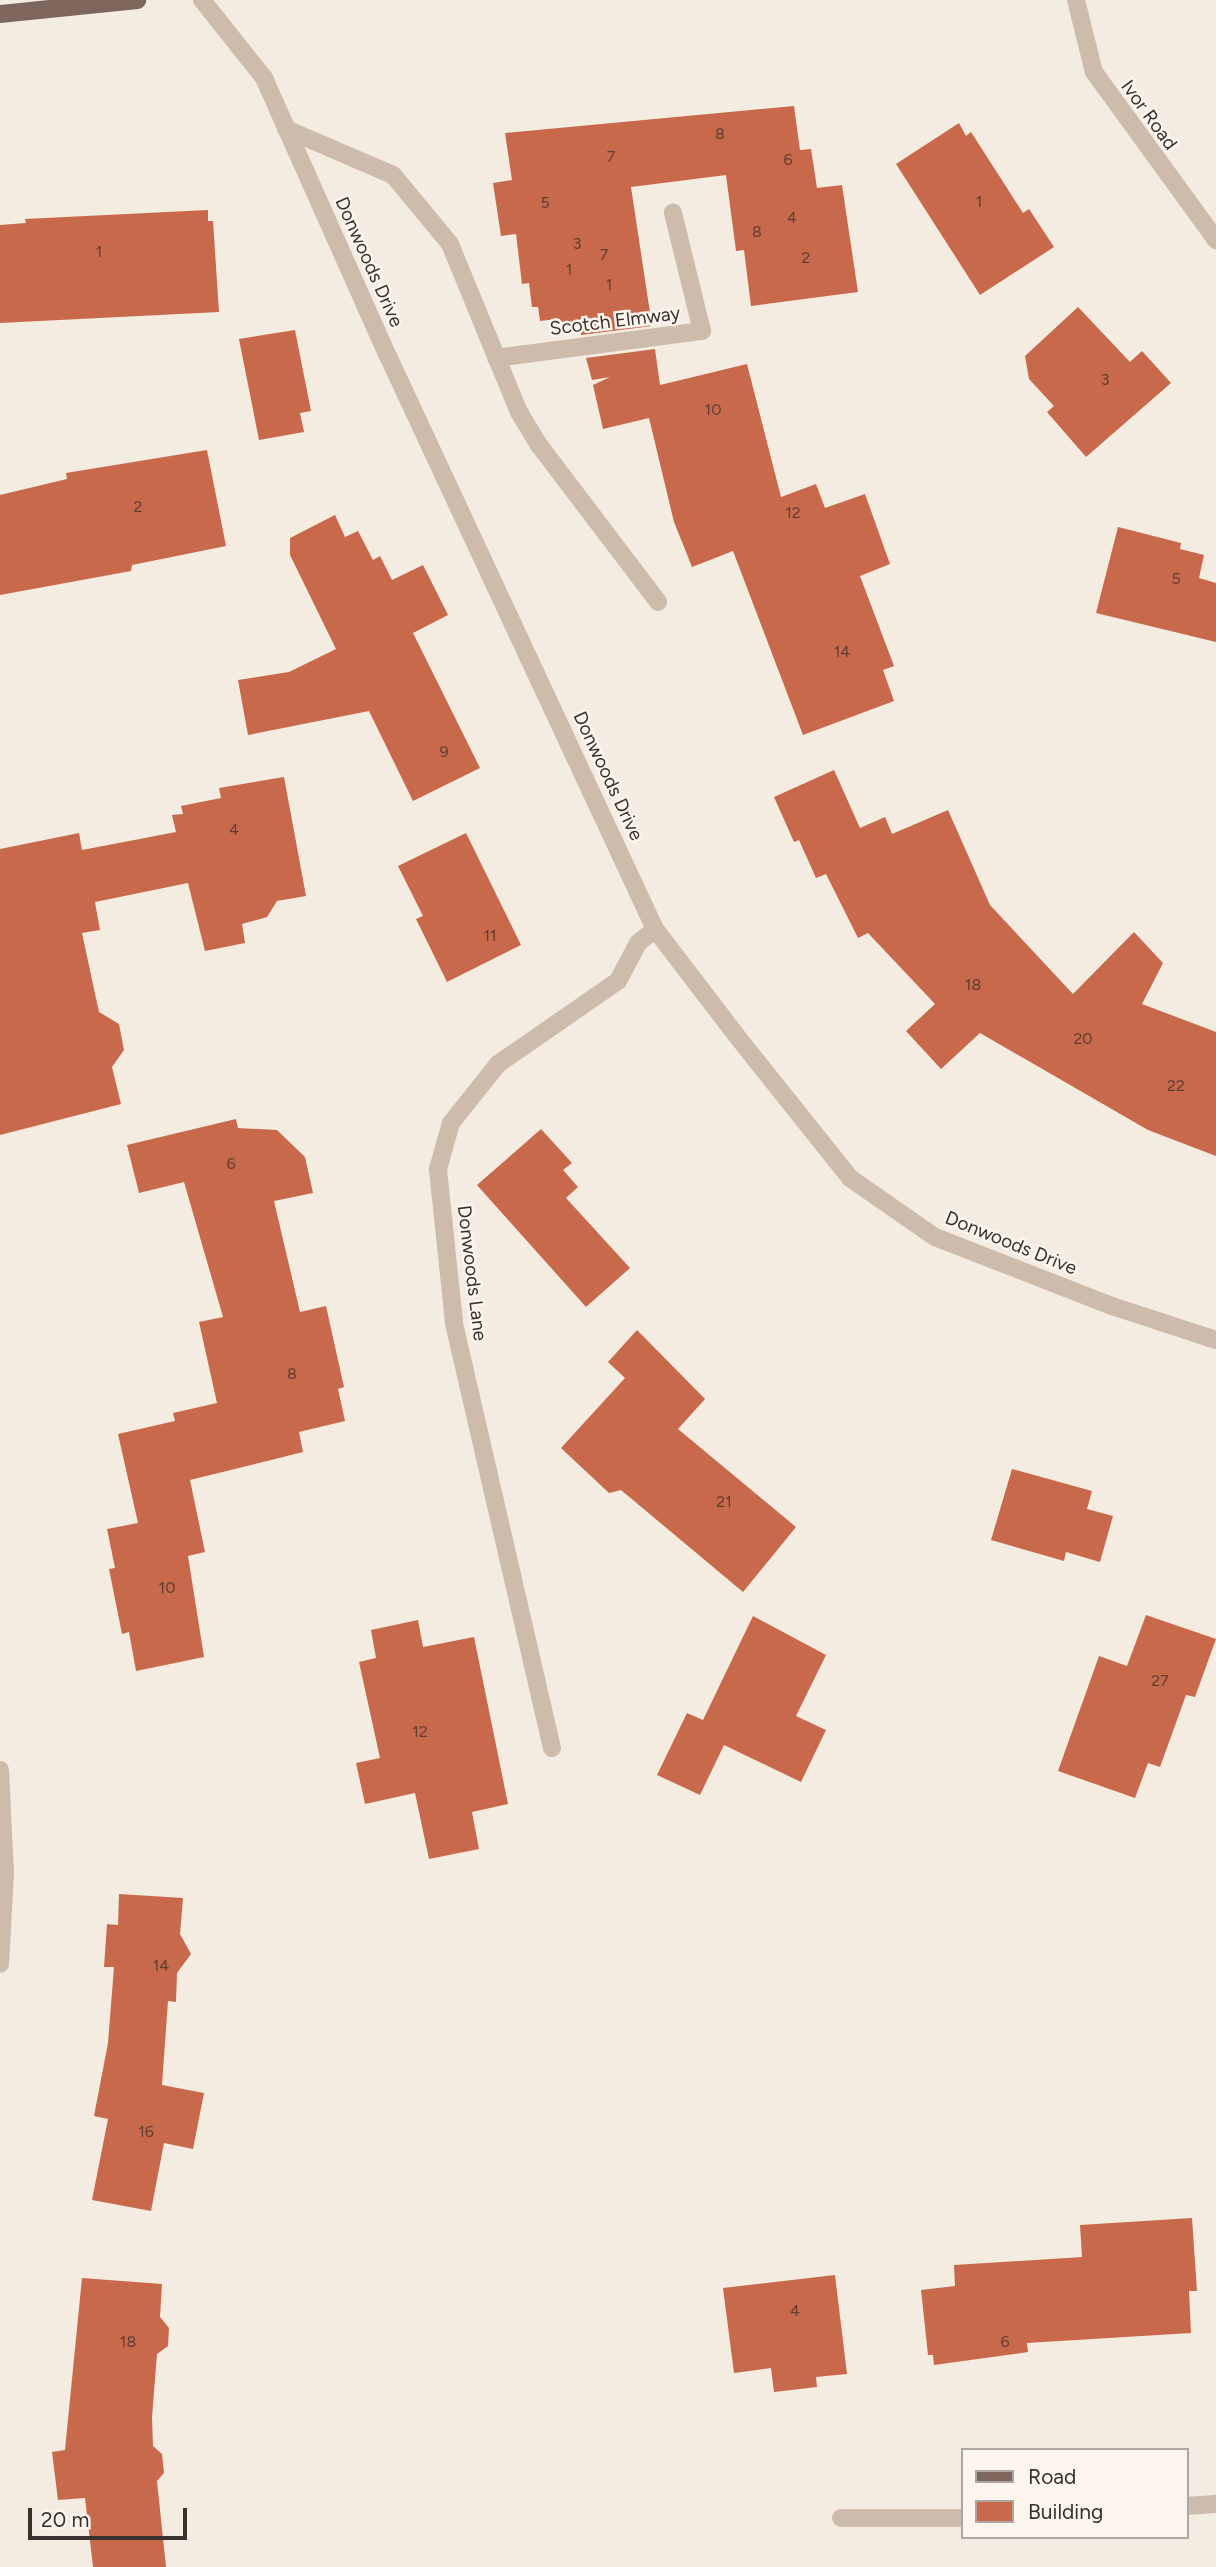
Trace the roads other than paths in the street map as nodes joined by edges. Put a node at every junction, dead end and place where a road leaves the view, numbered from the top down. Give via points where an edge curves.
1 (137, 0) edge
2 (202, 0) edge
3 (1076, 0) edge
4 (0, 14) edge
5 (286, 129) junction
6 (673, 213) dead end
7 (1216, 240) edge
8 (496, 358) junction
9 (658, 602) dead end
10 (655, 929) junction
11 (1216, 1340) edge
12 (552, 1748) dead end
13 (0, 1770) edge
14 (0, 1964) edge
15 (1216, 2504) edge
16 (1188, 2506) edge
17 (841, 2518) dead end
18 (960, 2518) edge

1 - 4 main road
2 - 5 street, Donwoods Drive via 264,78
3 - 7 street, Ivor Road via 1094,72
5 - 8 street via 393,175 450,244
5 - 10 street, Donwoods Drive
6 - 8 street, Scotch Elmway via 702,331
8 - 9 street via 539,445
10 - 11 street, Donwoods Drive via 850,1178 935,1237 1112,1306
10 - 12 street, Donwoods Lane via 638,943 618,981 498,1064 451,1123 438,1169 454,1322
13 - 14 street via 5,1873
15 - 16 street
17 - 18 street

